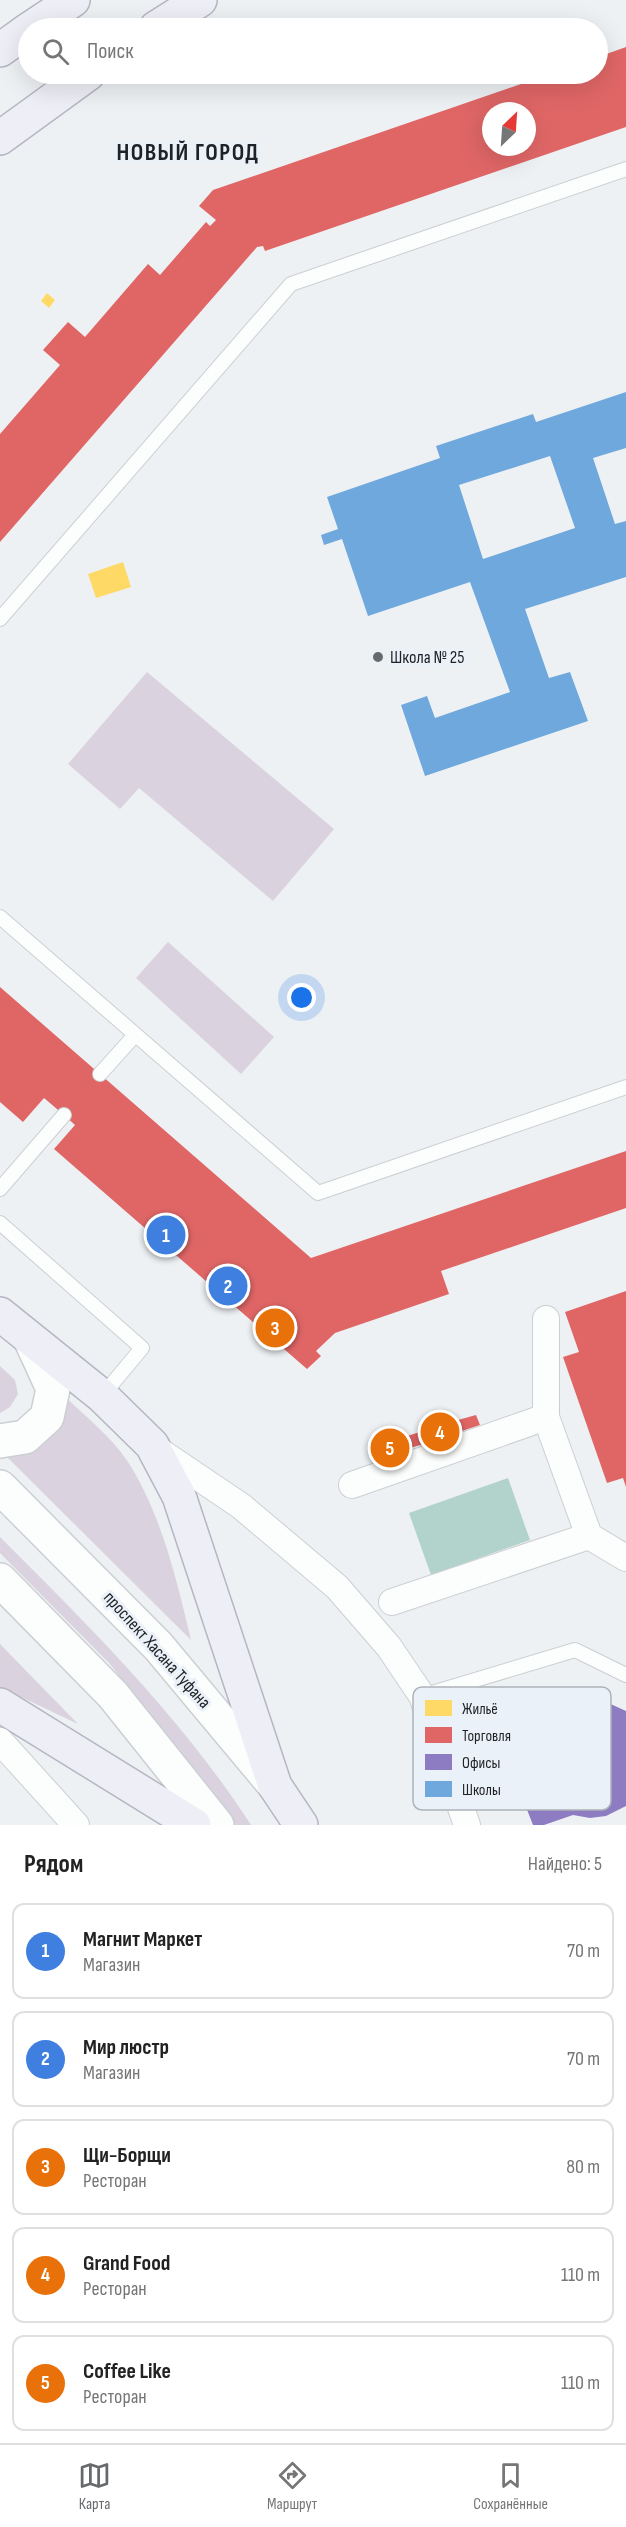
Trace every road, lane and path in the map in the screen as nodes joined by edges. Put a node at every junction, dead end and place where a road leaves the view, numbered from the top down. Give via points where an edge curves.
1 (73, 0) edge
2 (200, 0) edge
3 (46, 18) edge
4 (172, 18) edge
5 (18, 37) edge
6 (0, 50) edge
7 (74, 84) edge
8 (0, 138) edge
9 (626, 169) edge
10 (0, 619) edge
11 (0, 917) edge
12 (135, 1035) junction
13 (100, 1074) dead end
14 (626, 1087) edge
15 (64, 1115) dead end
16 (0, 1189) edge
17 (0, 1223) edge
18 (0, 1314) edge
19 (546, 1319) dead end
20 (32, 1341) junction
21 (102, 1396) junction
22 (546, 1417) junction
23 (0, 1441) edge
24 (152, 1445) junction
25 (352, 1485) dead end
26 (0, 1487) edge
27 (588, 1536) junction
28 (626, 1558) edge
29 (0, 1580) edge
30 (392, 1602) dead end
31 (626, 1675) edge
32 (416, 1687) edge
33 (452, 1687) edge
34 (0, 1705) edge
35 (0, 1741) edge
36 (275, 1786) junction
37 (462, 1810) edge
38 (76, 1825) edge
39 (194, 1825) edge
40 (217, 1825) edge
41 (301, 1825) edge
42 (467, 1825) edge

1 - 3 main road
2 - 4 main road
5 - 6 main road
7 - 8 main road
9 - 10 lane via 380,260 291,284
11 - 12 lane
12 - 13 lane
12 - 14 lane via 318,1193
15 - 16 lane
17 - 21 lane via 142,1348
18 - 20 main road
19 - 22 street
20 - 21 main road
20 - 23 main road via 53,1389 48,1417 25,1437
21 - 24 main road
22 - 25 street
22 - 27 street
24 - 32 street via 241,1506 337,1587 389,1647
24 - 36 main road via 179,1496
26 - 36 main road, проспект Хасана Туфана via 158,1646
27 - 28 street
27 - 30 street
29 - 40 main road via 113,1695
31 - 33 lane via 575,1650
34 - 39 main road
35 - 38 street
36 - 41 main road, проспект Хасана Туфана
37 - 42 street

